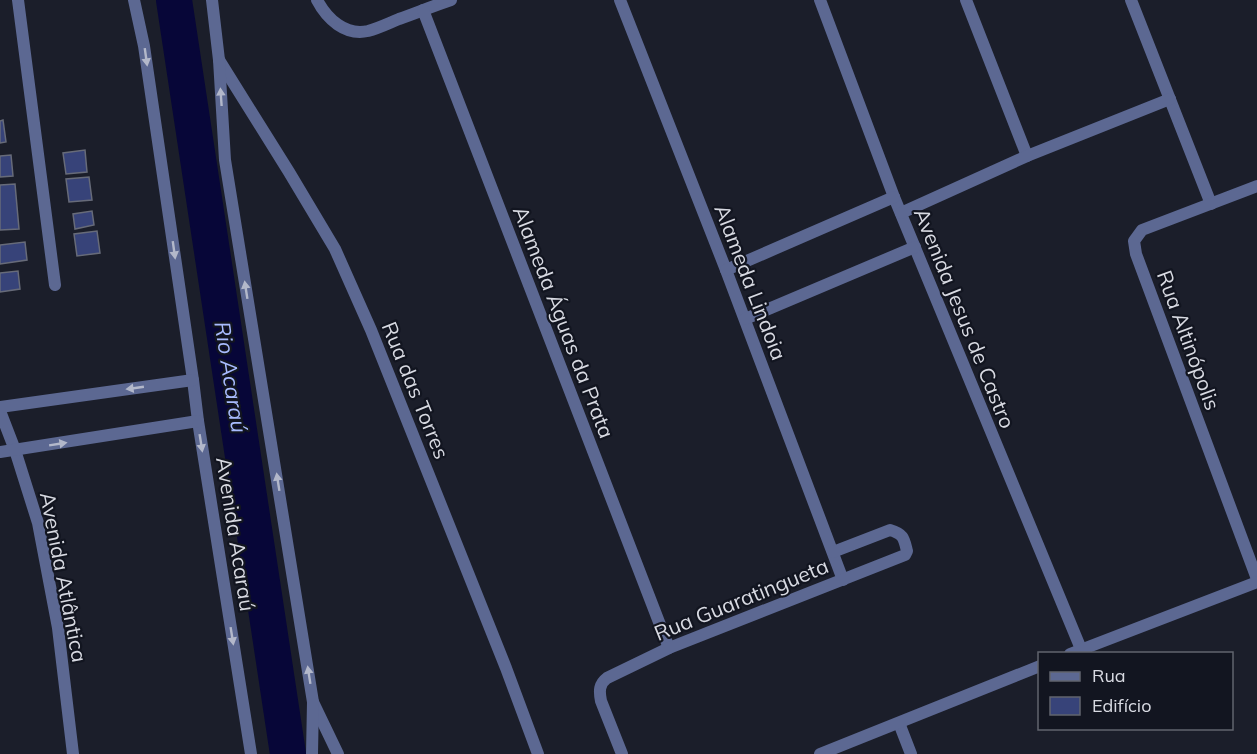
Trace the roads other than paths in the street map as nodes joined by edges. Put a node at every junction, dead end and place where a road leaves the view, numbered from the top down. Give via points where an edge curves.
1 (18, 0) edge
2 (134, 0) edge
3 (212, 0) edge
4 (317, 0) edge
5 (451, 0) edge
6 (620, 0) edge
7 (820, 0) edge
8 (966, 0) edge
9 (1131, 0) edge
10 (423, 10) junction
11 (219, 60) junction
12 (1170, 99) junction
13 (1027, 156) junction
14 (1257, 186) edge
15 (894, 197) junction
16 (1211, 204) junction
17 (901, 213) junction
18 (915, 247) junction
19 (726, 270) junction
20 (55, 285) dead end
21 (745, 319) junction
22 (193, 380) junction
23 (0, 409) edge
24 (198, 421) junction
25 (15, 450) junction
26 (0, 452) edge
27 (833, 552) junction
28 (843, 579) junction
29 (1257, 581) edge
30 (669, 648) junction
31 (1076, 651) edge
32 (1038, 667) edge
33 (313, 702) junction
34 (899, 723) junction
35 (73, 754) edge
36 (251, 754) edge
37 (312, 754) edge
38 (338, 754) edge
39 (538, 754) edge
40 (622, 754) edge
41 (820, 754) edge
42 (911, 754) edge

1 - 20 street
2 -> 22 street, Avenida Acaraú
3 - 11 street
4 - 10 street via 332,21 355,32 371,30
5 - 10 street
6 - 19 street, Alameda Lindoia
7 - 15 street, Avenida Jesus de Castro
8 - 13 street
9 - 12 street
10 - 30 street, Alameda Águas da Prata
33 -> 11 street via 225,160
11 - 39 street, Rua das Torres via 335,249 371,330
12 - 13 street
12 - 16 street
13 - 17 street
14 - 16 street, Rua Altinópolis
15 - 17 street, Avenida Jesus de Castro
15 - 19 street
16 - 29 street, Rua Altinópolis via 1142,230 1134,241
17 - 18 street, Avenida Jesus de Castro
18 - 21 street
18 - 31 street, Avenida Jesus de Castro
19 - 21 street, Alameda Lindoia
21 - 27 street, Alameda Lindoia
22 -> 23 street
22 - 24 street, Avenida Acaraú
23 - 25 street, Avenida Atlântica
25 -> 24 street
24 -> 36 street, Avenida Acaraú
25 - 26 street
25 - 35 street, Avenida Atlântica via 38,522 58,628
27 - 28 street, Alameda Lindoia
27 - 28 street, Rua Guaratingueta via 890,530 899,532 904,539 905,555
28 - 30 street, Rua Guaratingueta
29 - 31 street
30 - 40 street, Rua Guaratingueta via 600,685 601,701
32 - 34 street
33 - 37 street
33 - 38 street
34 - 41 street
34 - 42 street

